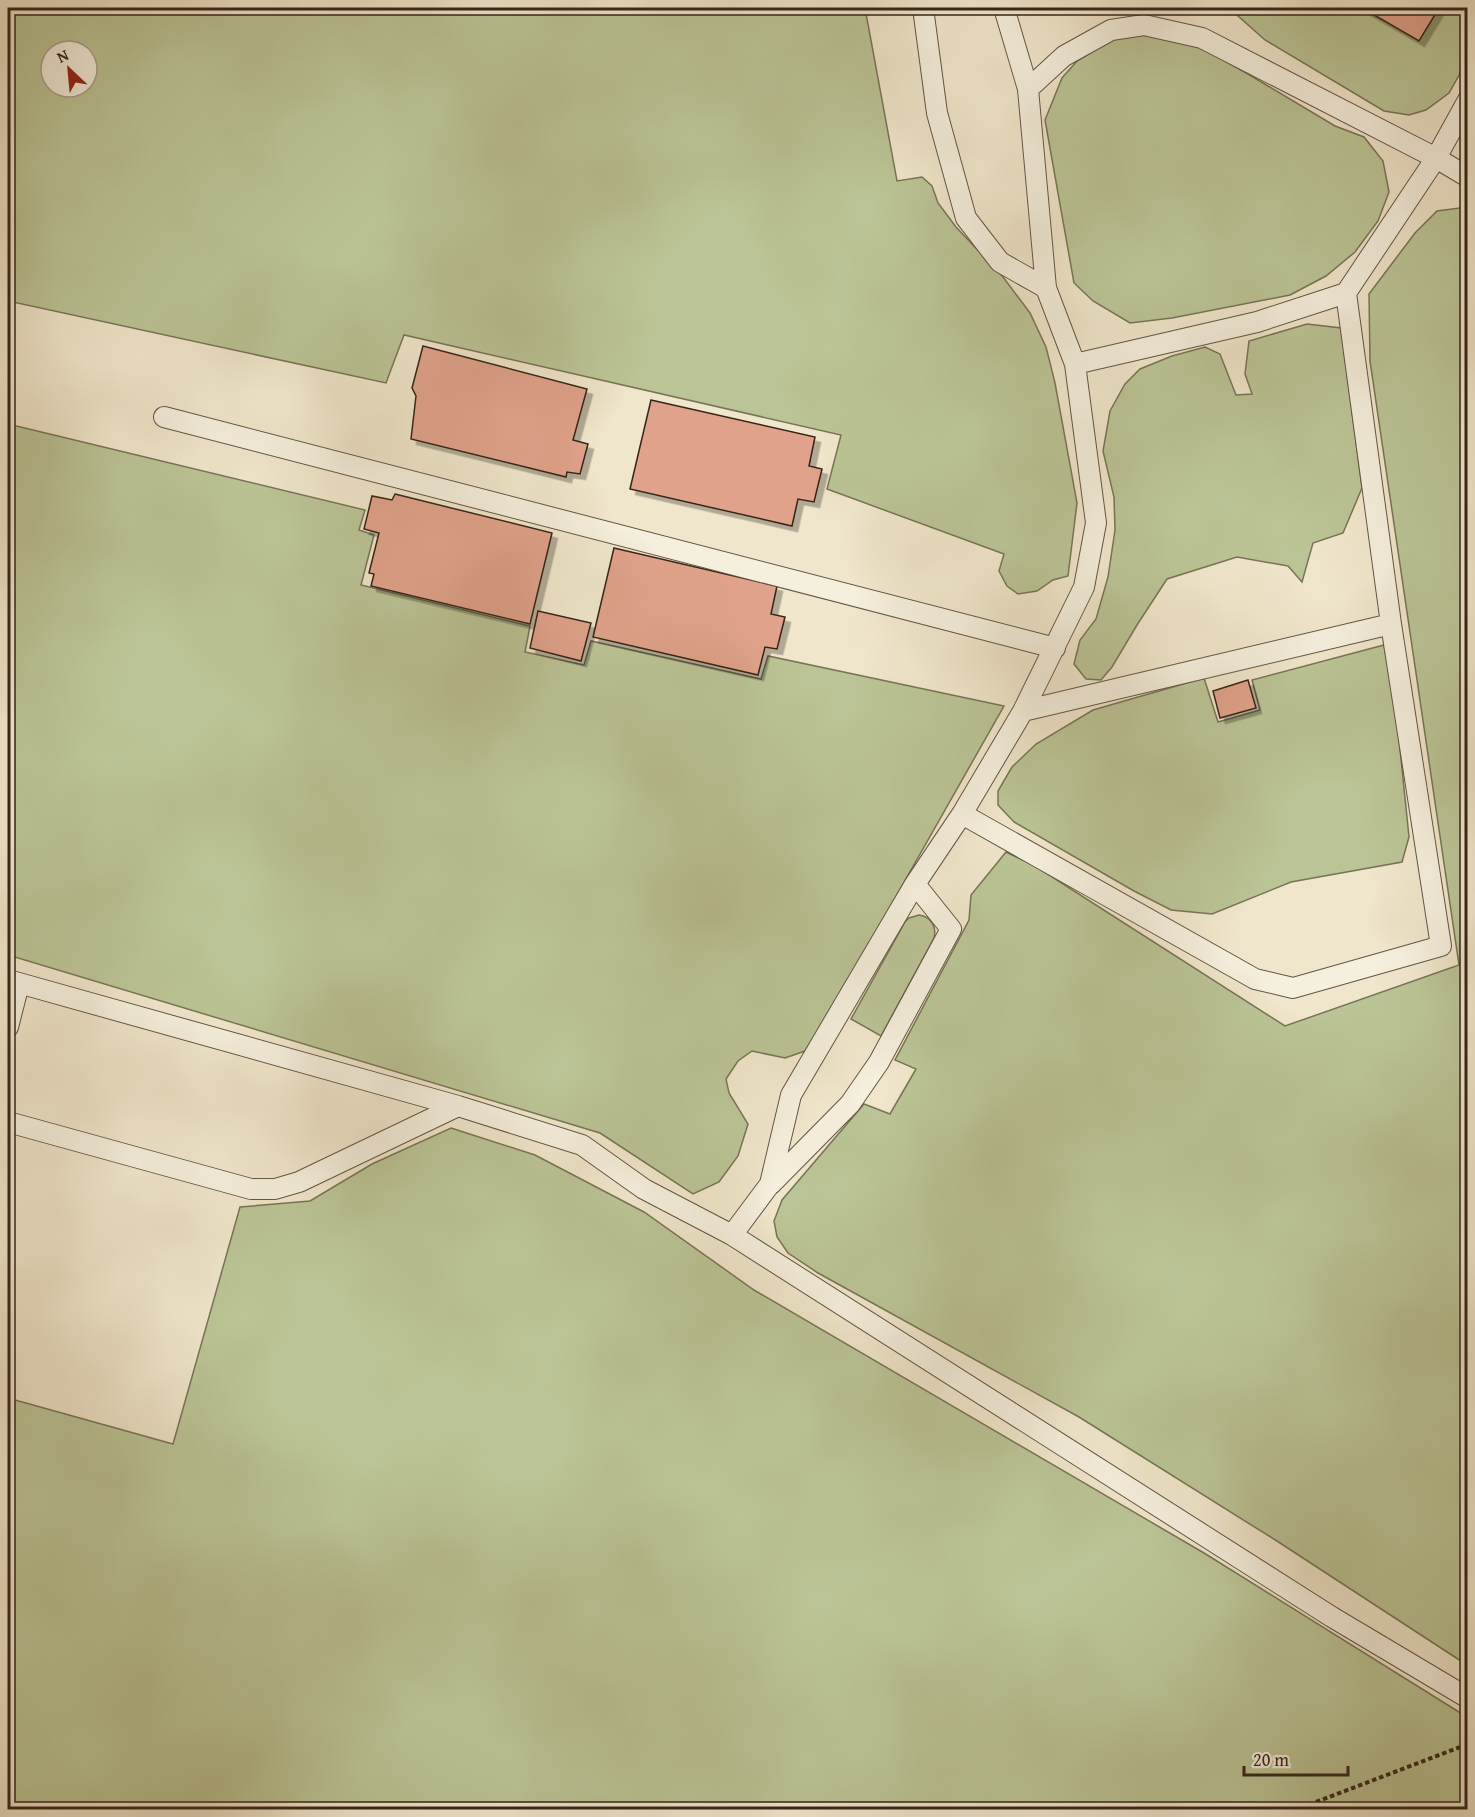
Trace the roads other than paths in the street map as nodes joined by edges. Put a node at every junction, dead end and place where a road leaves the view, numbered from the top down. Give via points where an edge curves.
1 (923, 8) edge
2 (1004, 8) edge
3 (1028, 89) junction
4 (1467, 100) edge
5 (1436, 158) junction
6 (1467, 177) edge
7 (1046, 288) junction
8 (1346, 293) junction
9 (1075, 364) junction
10 (164, 417) dead end
11 (1391, 624) junction
12 (1055, 648) junction
13 (1023, 711) junction
14 (962, 814) junction
15 (915, 884) junction
16 (13, 982) edge
17 (8, 1027) edge
18 (458, 1106) junction
19 (8, 1122) edge
20 (771, 1184) junction
21 (732, 1235) junction
22 (1467, 1698) edge

1 - 7 lane via 937,113 966,218 1000,262
2 - 3 lane
3 - 5 lane via 1064,56 1111,30 1144,25 1202,38
3 - 7 lane
4 - 5 lane
5 - 6 lane
5 - 8 lane
7 - 9 lane
8 - 9 lane via 1257,322
8 - 11 lane
9 - 12 lane via 1096,523 1084,587
10 - 12 lane
11 - 13 lane
11 - 14 lane via 1441,946 1293,987 1255,979
12 - 13 lane
13 - 14 lane
14 - 15 lane
15 - 20 lane via 791,1095
15 - 20 lane via 951,929 879,1062 850,1104
16 - 17 lane
16 - 18 lane
18 - 19 lane via 299,1182 275,1189 251,1189
18 - 21 lane via 582,1145 644,1189
20 - 21 lane
21 - 22 lane via 1312,1605

